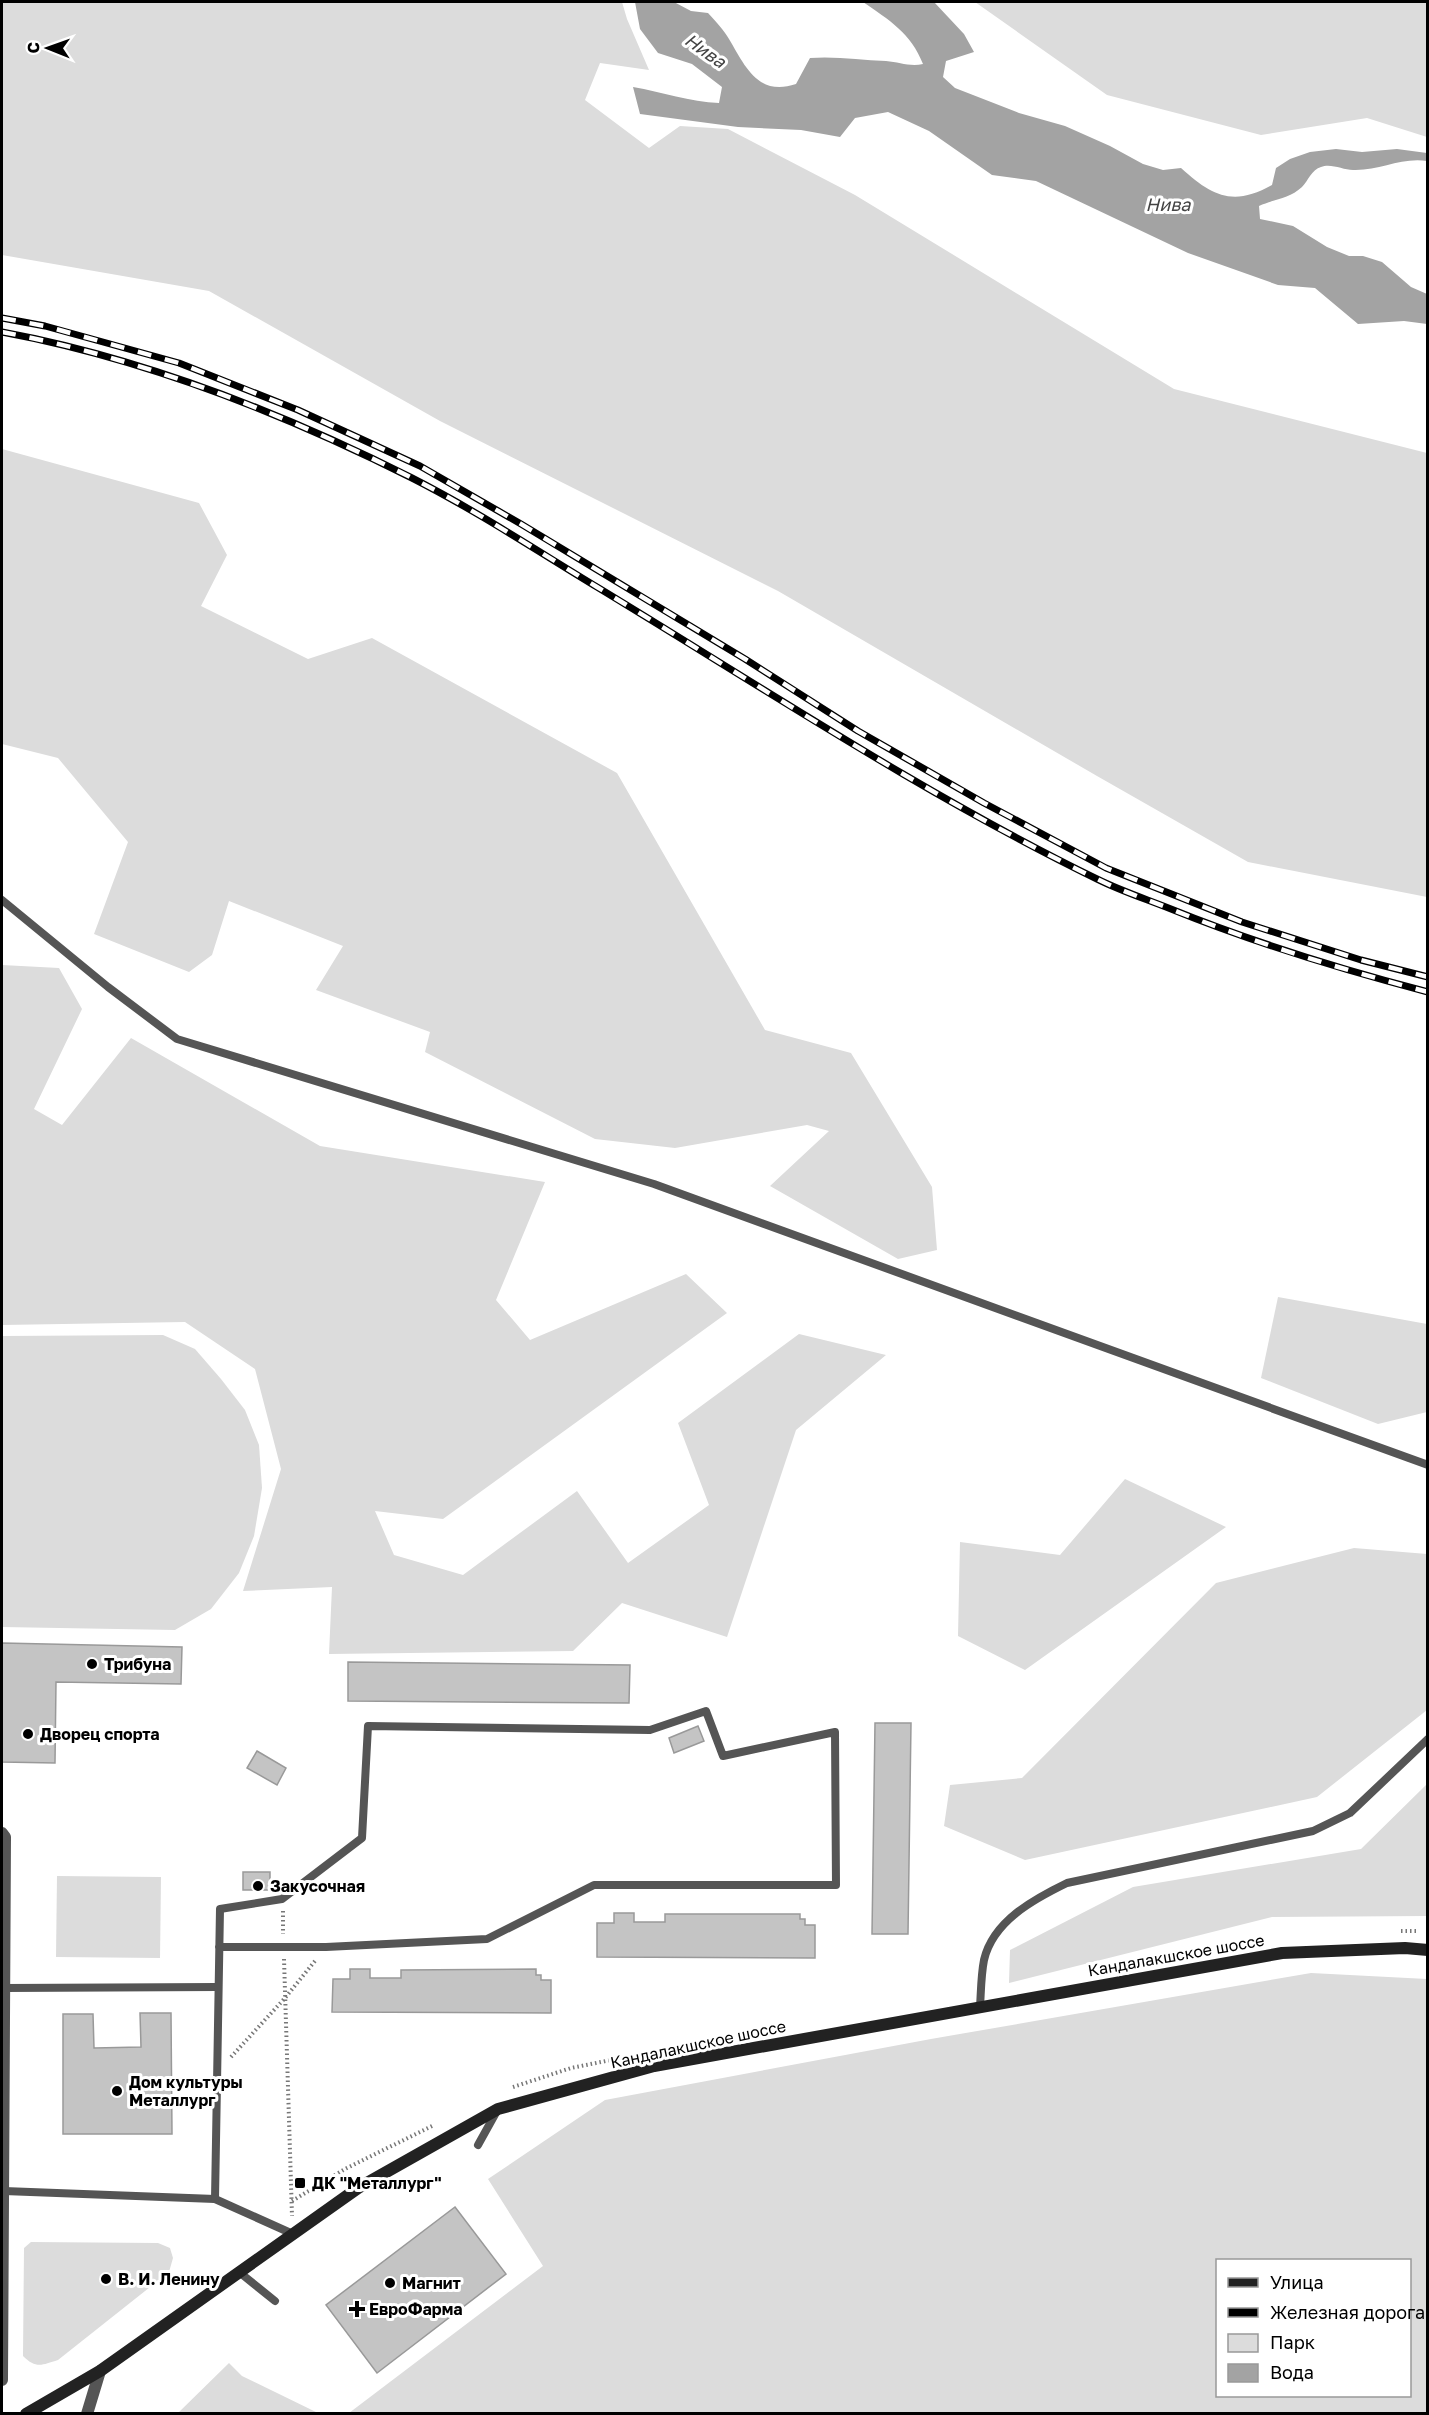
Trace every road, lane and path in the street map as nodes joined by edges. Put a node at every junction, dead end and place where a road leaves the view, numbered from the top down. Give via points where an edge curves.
1 (2, 900) edge
2 (1428, 1465) edge
3 (1428, 1739) edge
4 (2, 1833) edge
5 (282, 1899) junction
6 (219, 1947) junction
7 (284, 1947) junction
8 (326, 1947) junction
9 (1428, 1950) edge
10 (218, 1987) junction
11 (4, 1988) junction
12 (285, 1998) junction
13 (980, 2007) junction
14 (216, 2073) junction
15 (498, 2109) junction
16 (478, 2145) dead end
17 (4, 2191) junction
18 (215, 2199) junction
19 (293, 2234) junction
20 (239, 2272) junction
21 (275, 2301) dead end
22 (100, 2371) junction
23 (2, 2380) edge
24 (26, 2414) edge
25 (87, 2414) edge

1 - 2 lane via 177,1039 654,1184
3 - 13 lane via 1350,1814 1313,1831 1067,1882 1035,1898 993,1937 984,1960
4 - 11 street
5 - 6 lane via 220,1909
5 - 7 path
5 - 8 lane via 362,1838 368,1726 650,1730 706,1711 723,1756 835,1732 836,1886 594,1885 487,1940
6 - 7 lane
6 - 10 lane
7 - 8 lane
7 - 12 path
8 - 12 path
9 - 13 main road, Кандалакшское шоссе via 1282,1953
10 - 11 lane
10 - 14 lane
11 - 17 street
12 - 14 path
12 - 19 path
13 - 15 main road, Кандалакшское шоссе via 654,2066
14 - 18 lane
15 - 16 lane
15 - 19 main road, Кандалакшское шоссе via 358,2188
17 - 18 lane
17 - 23 street
18 - 19 lane
19 - 20 main road, Кандалакшское шоссе
20 - 21 lane
20 - 22 main road, Кандалакшское шоссе
22 - 24 main road, Кандалакшское шоссе
22 - 25 street

